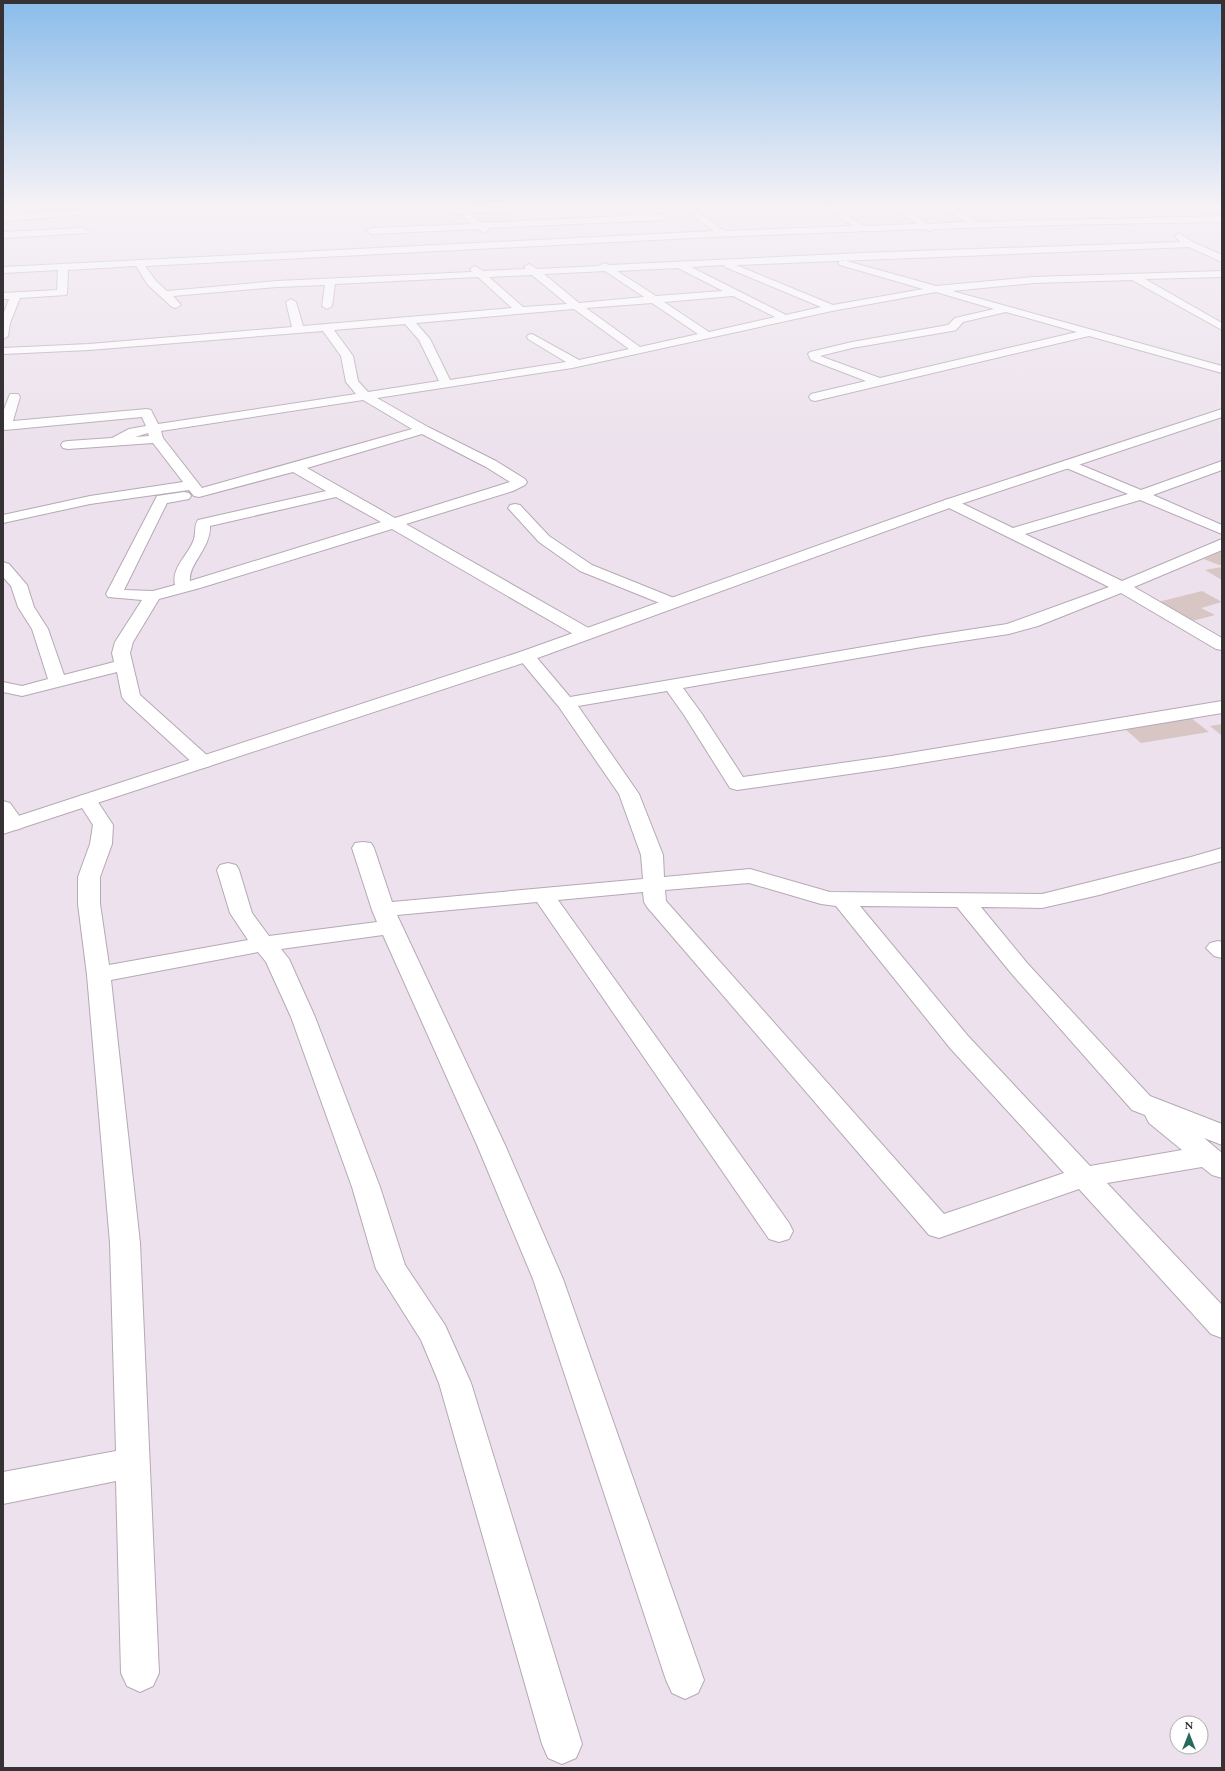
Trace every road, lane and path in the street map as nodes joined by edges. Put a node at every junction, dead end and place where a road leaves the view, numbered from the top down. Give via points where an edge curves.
1 (62, 290) edge
2 (159, 290) edge
3 (214, 290) edge
4 (330, 290) edge
5 (498, 290) edge
6 (556, 290) edge
7 (639, 290) edge
8 (728, 290) edge
9 (787, 290) edge
10 (933, 290) edge
11 (939, 290) edge
12 (1156, 290) edge
13 (734, 293) junction
14 (166, 294) junction
15 (16, 295) junction
16 (3, 296) edge
17 (654, 300) junction
18 (291, 302) dead end
19 (178, 306) dead end
20 (327, 306) dead end
21 (576, 306) junction
22 (832, 308) junction
23 (1006, 309) junction
24 (520, 310) junction
25 (784, 318) junction
26 (408, 320) junction
27 (326, 326) junction
28 (1222, 327) edge
29 (298, 329) junction
30 (1089, 333) junction
31 (707, 335) junction
32 (3, 336) edge
33 (532, 337) dead end
34 (5, 350) edge
35 (639, 351) junction
36 (577, 364) junction
37 (1222, 370) edge
38 (879, 382) junction
39 (446, 384) junction
40 (14, 396) dead end
41 (365, 396) junction
42 (815, 397) dead end
43 (1222, 413) edge
44 (4, 426) edge
45 (423, 430) junction
46 (156, 434) junction
47 (68, 445) dead end
48 (1069, 464) junction
49 (1222, 465) edge
50 (295, 467) junction
51 (196, 489) junction
52 (338, 492) junction
53 (1141, 495) junction
54 (950, 503) junction
55 (515, 508) dead end
56 (3, 519) edge
57 (392, 523) junction
58 (1222, 530) edge
59 (1012, 533) junction
60 (1222, 544) edge
61 (3, 567) edge
62 (1122, 587) junction
63 (184, 588) junction
64 (153, 596) junction
65 (672, 603) junction
66 (586, 634) junction
67 (1222, 645) edge
68 (526, 656) junction
69 (124, 665) junction
70 (58, 682) junction
71 (671, 684) junction
72 (3, 687) edge
73 (566, 703) junction
74 (1222, 707) edge
75 (203, 762) junction
76 (87, 800) junction
77 (3, 807) edge
78 (9, 826) edge
79 (362, 848) dead end
80 (1222, 854) edge
81 (228, 870) dead end
82 (654, 885) junction
83 (543, 895) junction
84 (842, 899) junction
85 (963, 900) junction
86 (387, 918) junction
87 (263, 944) junction
88 (1222, 947) edge
89 (1222, 951) edge
90 (100, 974) junction
91 (1141, 1103) junction
92 (1222, 1135) edge
93 (1214, 1162) edge
94 (1084, 1177) junction
95 (779, 1231) dead end
96 (1222, 1325) edge
97 (133, 1463) junction
98 (3, 1488) edge
99 (140, 1673) dead end
100 (685, 1680) dead end
101 (562, 1744) dead end

1 - 15 street via 62,293
2 - 14 street
3 - 14 street
4 - 20 street
5 - 24 street
6 - 21 street
7 - 17 street
8 - 13 street
9 - 22 street
10 - 22 street
11 - 23 street
12 - 28 street
13 - 17 street
13 - 25 street
14 - 19 street
15 - 16 street
15 - 32 street via 5,323
17 - 21 street
17 - 31 street
18 - 29 street
21 - 24 street
21 - 35 street
22 - 25 street
23 - 30 street
23 - 38 street via 959,320 952,328 814,354 815,358
24 - 26 street
25 - 31 street
26 - 27 street
26 - 39 street via 424,339
27 - 29 street
27 - 41 street via 347,356 352,382
29 - 34 street via 88,347
30 - 37 street
30 - 38 street
31 - 35 street
32 - 34 street
33 - 36 street
35 - 36 street
36 - 39 street
38 - 42 street
39 - 41 street
40 - 44 street
41 - 45 street
41 - 46 street
43 - 48 street
44 - 46 street via 147,414
45 - 50 street
45 - 57 street via 491,464 520,482 508,488
46 - 47 street via 114,442
46 - 51 street
48 - 53 street
48 - 54 street
49 - 53 street
50 - 51 street
50 - 52 street
51 - 56 street via 90,500
51 - 64 street via 162,499 114,594
52 - 57 street
52 - 63 street via 203,522 204,532 182,576
53 - 58 street
53 - 59 street
54 - 59 street
54 - 65 street
55 - 65 street via 544,539 586,568
57 - 63 street
57 - 66 street
59 - 62 street
60 - 62 street
61 - 70 street via 19,585 26,607 40,629
62 - 67 street
62 - 71 street via 1009,629
63 - 64 street
64 - 69 street via 124,642 121,653
65 - 66 street
66 - 68 street
68 - 73 street
68 - 75 street
69 - 70 street
69 - 75 street via 131,697
70 - 72 street via 22,691
71 - 73 street
71 - 74 street via 737,784 1045,738
73 - 82 street via 629,794 652,855
75 - 76 street
76 - 78 street
76 - 90 street via 103,825 101,844 89,877 89,904
77 - 78 street
79 - 86 street
80 - 85 street via 1042,901
81 - 87 street via 241,914
82 - 83 street
82 - 84 street via 750,876 829,899
82 - 94 street via 655,902 939,1227
83 - 86 street
83 - 95 street
84 - 85 street
84 - 94 street via 960,1042
85 - 91 street via 1019,968
86 - 87 street
86 - 100 street via 491,1145 548,1279
87 - 90 street
87 - 101 street via 277,959 303,1017 366,1187 391,1269 434,1334 455,1383
88 - 89 street via 1218,948
90 - 97 street via 125,1242
91 - 92 street
91 - 93 street
93 - 94 street
94 - 96 street
97 - 98 street
97 - 99 street

